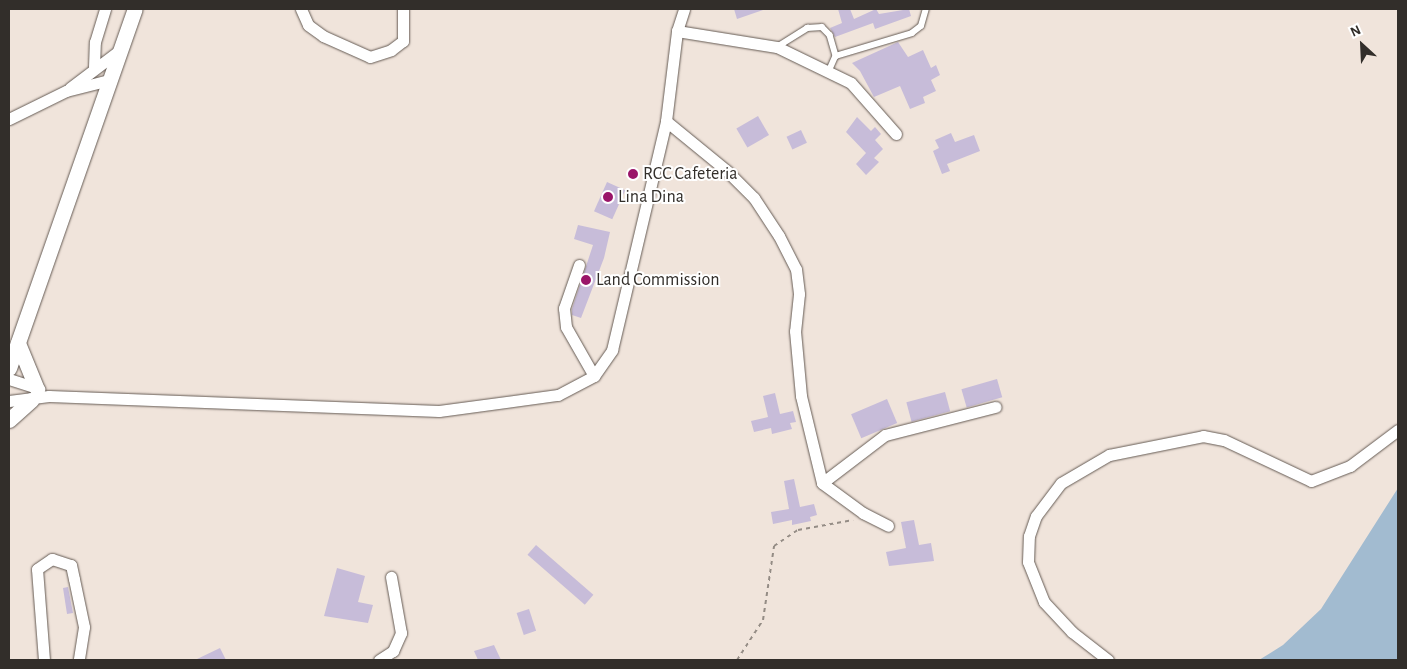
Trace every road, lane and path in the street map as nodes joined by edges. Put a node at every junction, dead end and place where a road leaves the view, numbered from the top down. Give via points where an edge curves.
1 (105, 9) edge
2 (135, 9) edge
3 (301, 9) edge
4 (403, 9) edge
5 (684, 9) edge
6 (926, 9) edge
7 (677, 31) junction
8 (777, 46) junction
9 (120, 50) junction
10 (836, 56) junction
11 (94, 67) junction
12 (829, 72) junction
13 (109, 80) junction
14 (66, 91) junction
15 (9, 120) edge
16 (666, 121) junction
17 (896, 134) dead end
18 (579, 266) dead end
19 (18, 343) junction
20 (9, 368) edge
21 (594, 376) junction
22 (9, 380) edge
23 (39, 395) junction
24 (9, 401) edge
25 (995, 407) dead end
26 (9, 420) edge
27 (1398, 430) edge
28 (822, 483) junction
29 (863, 513) junction
30 (888, 526) dead end
31 (391, 577) dead end
32 (44, 660) edge
33 (79, 660) edge
34 (379, 660) edge
35 (737, 660) edge
36 (1108, 660) edge

1 - 11 street via 95,42
2 - 9 street
3 - 4 street via 308,25 323,36 370,57 391,50 403,41
5 - 7 street
6 - 10 lane via 921,26 912,33
7 - 8 street
7 - 16 street
8 - 10 lane via 807,28 822,27 830,35
8 - 12 street
9 - 11 street
9 - 13 street
10 - 12 lane
11 - 14 street
12 - 17 street via 851,83
13 - 14 street
13 - 19 street
14 - 15 street
16 - 21 street via 612,350
16 - 28 street via 727,171 754,198 796,269 799,294 795,331 802,396
18 - 21 street via 564,308 566,327
19 - 20 street
19 - 23 street
21 - 23 street via 558,395 439,411
22 - 23 street
23 - 24 street
23 - 26 street
25 - 28 street via 885,435
27 - 36 street via 1350,466 1311,481 1224,440 1203,436 1109,455 1061,483 1036,516 1029,536 1028,562 1044,602 1072,632
28 - 29 street
29 - 30 street
29 - 35 path via 851,522 798,530 774,546 763,620
31 - 34 street via 401,633 393,651
32 - 33 street via 37,568 52,560 71,565 84,627

